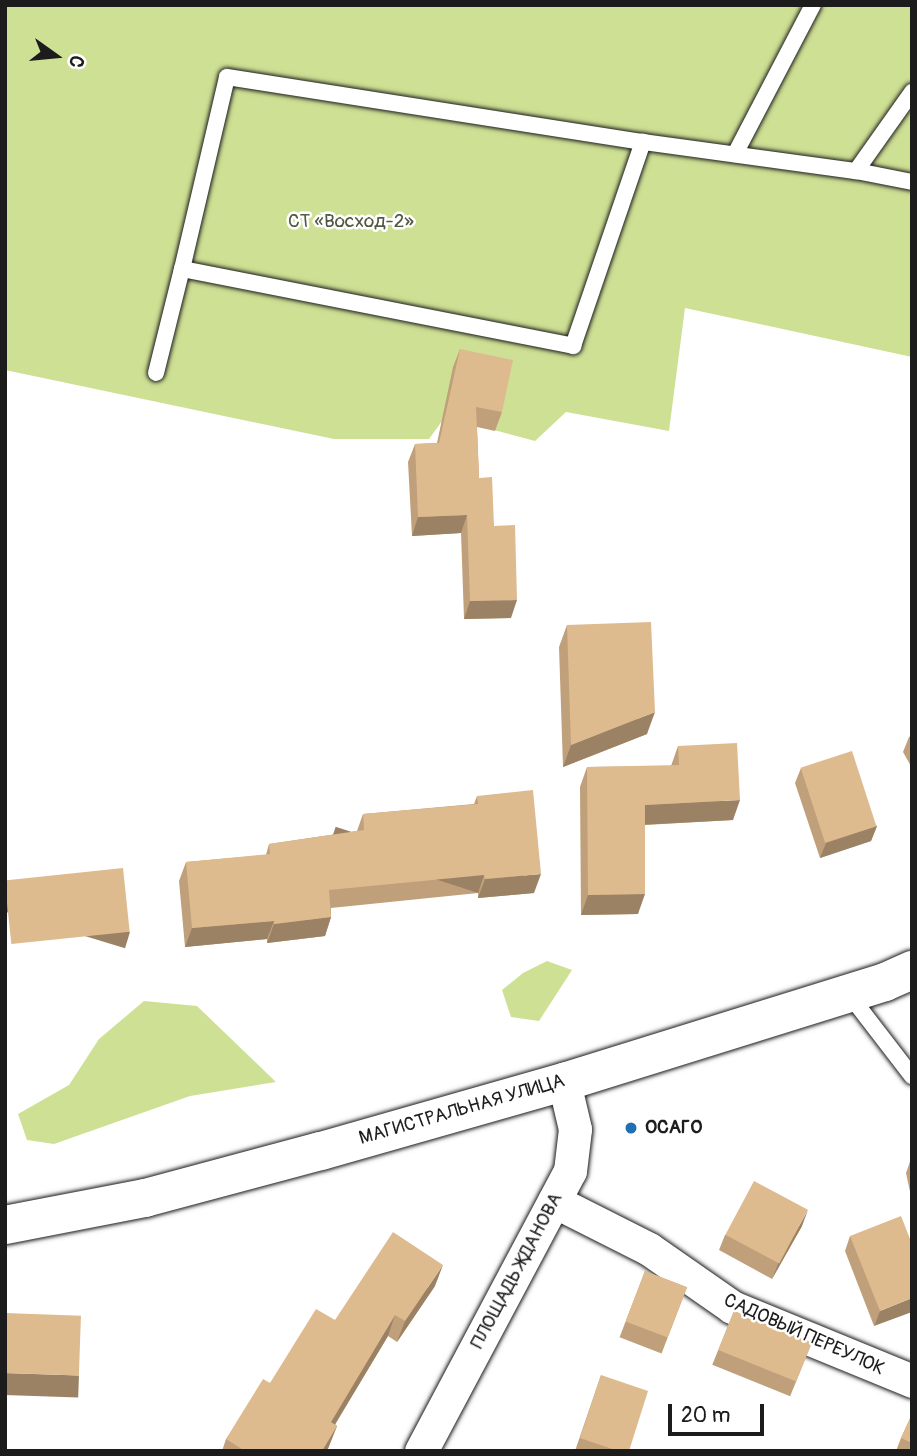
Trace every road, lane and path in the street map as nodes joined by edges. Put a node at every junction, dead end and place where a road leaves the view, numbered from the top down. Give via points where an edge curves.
1 (813, 5) edge
2 (912, 92) edge
3 (643, 142) junction
4 (735, 154) junction
5 (856, 171) junction
6 (912, 183) edge
7 (182, 269) junction
8 (156, 373) dead end
9 (912, 970) edge
10 (848, 993) junction
11 (912, 1076) edge
12 (564, 1082) junction
13 (554, 1201) junction
14 (5, 1225) edge
15 (912, 1381) edge
16 (421, 1451) edge

1 - 4 lane
2 - 5 lane
3 - 4 lane
3 - 7 lane via 573,346
3 - 7 lane via 227,77
4 - 5 lane
5 - 6 lane
7 - 8 lane
9 - 10 main road, МАГИСТРАЛЬНАЯ УЛИЦА
10 - 11 lane
10 - 12 main road, МАГИСТРАЛЬНАЯ УЛИЦА
12 - 13 street, ПЛОЩАДЬ ЖДАНОВА via 575,1129 570,1171
12 - 14 main road, МАГИСТРАЛЬНАЯ УЛИЦА via 145,1198
13 - 15 street, САДОВЫЙ ПЕРЕУЛОК via 649,1248 732,1307
13 - 16 street, ПЛОЩАДЬ ЖДАНОВА

